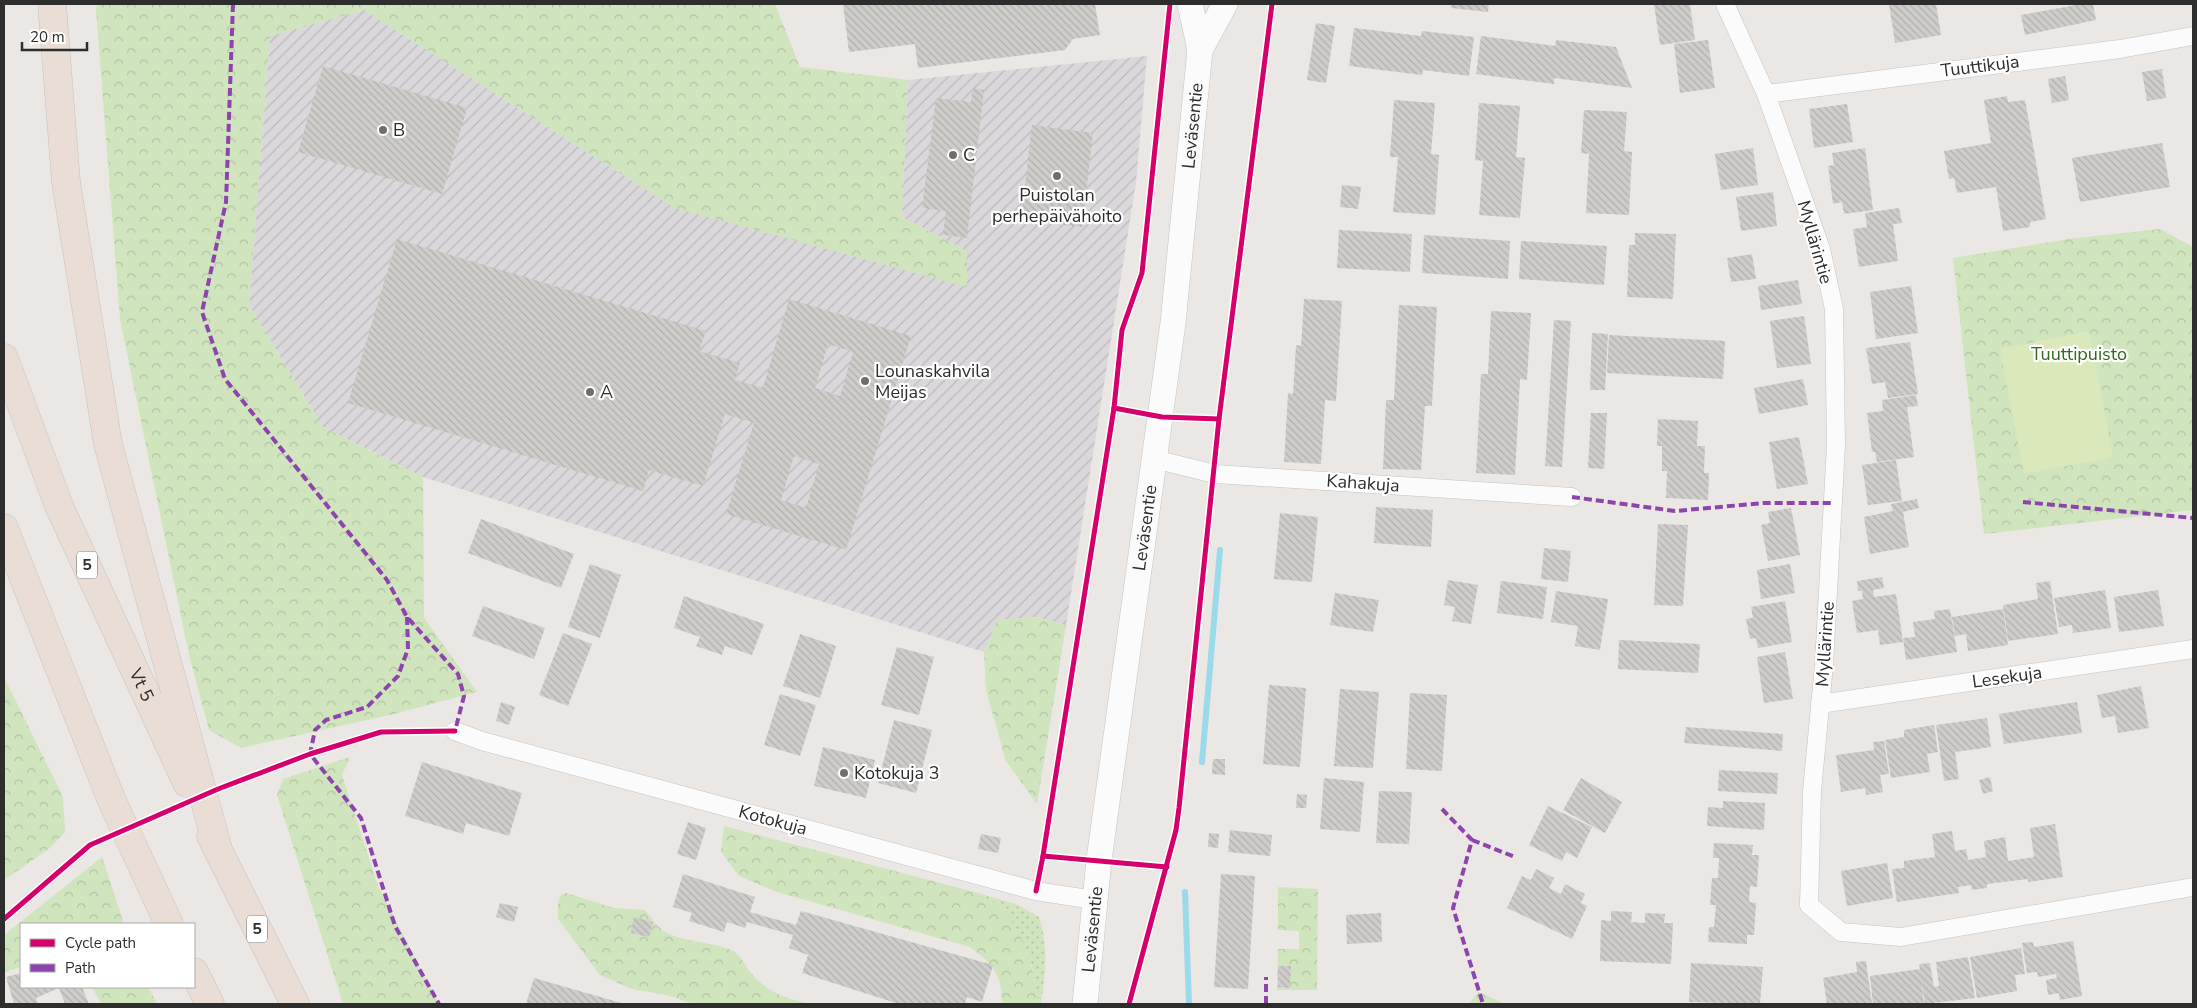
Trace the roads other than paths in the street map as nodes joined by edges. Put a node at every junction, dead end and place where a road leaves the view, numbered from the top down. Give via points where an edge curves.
1 (52, 4) edge
2 (1190, 4) edge
3 (1225, 4) edge
4 (1724, 4) edge
5 (2193, 36) edge
6 (1200, 50) junction
7 (1766, 94) junction
8 (4, 358) edge
9 (1154, 459) junction
10 (1572, 497) dead end
11 (4, 528) edge
12 (4, 579) edge
13 (2193, 649) edge
14 (1820, 704) junction
15 (455, 731) dead end
16 (188, 766) junction
17 (112, 801) junction
18 (2193, 886) edge
19 (1094, 900) junction
20 (168, 923) edge
21 (195, 974) edge
22 (210, 1004) edge
23 (295, 1004) edge
24 (1085, 1004) edge

1 - 16 highway via 66,182 108,444
2 - 6 main road, Leväsentie
3 - 6 main road, Leväsentie
4 - 7 street, Myllärintie
5 - 7 street, Tuuttikuja via 2120,49
6 - 9 main road, Leväsentie via 1173,323
7 - 14 street, Myllärintie via 1821,249 1834,309 1836,445
8 - 16 highway, Vt 5 / 5 via 59,506
9 - 10 street, Kahakuja via 1214,474
9 - 19 main road, Leväsentie
11 - 17 highway
12 - 17 highway
13 - 14 street, Lesekuja
14 - 18 street, Myllärintie via 1812,791 1809,905 1841,932 1901,937
15 - 19 street, Kotokuja via 1027,888
16 - 23 highway, 5 via 219,853
17 - 20 highway
19 - 24 main road, Leväsentie
21 - 22 highway

